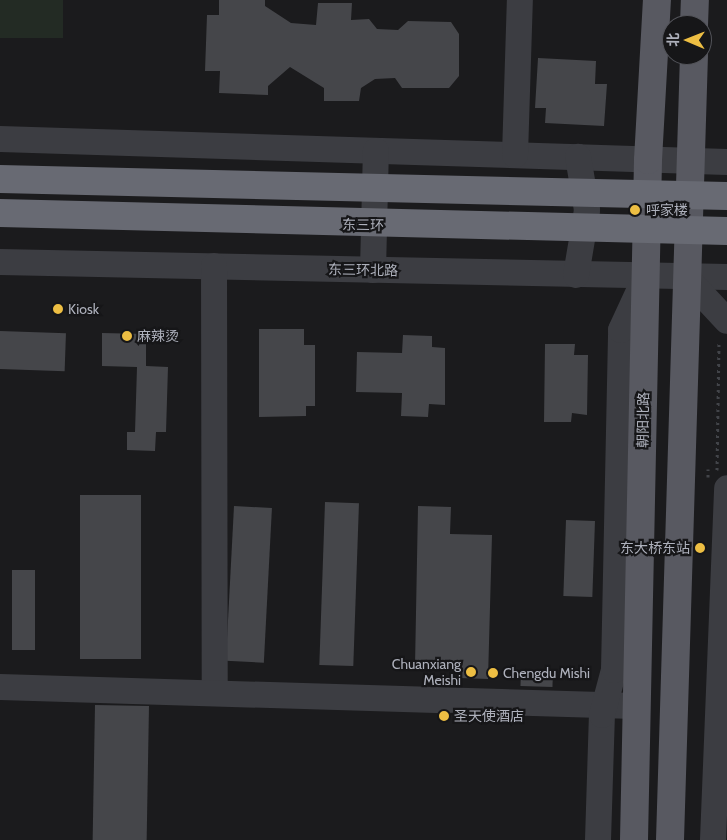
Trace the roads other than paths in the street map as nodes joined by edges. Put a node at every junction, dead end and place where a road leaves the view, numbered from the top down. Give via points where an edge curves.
1 (520, 0) edge
2 (657, 0) edge
3 (695, 0) edge
4 (694, 15) edge
5 (694, 65) edge
6 (0, 139) edge
7 (376, 150) junction
8 (515, 155) junction
9 (578, 157) junction
10 (648, 160) junction
11 (691, 161) junction
12 (727, 162) edge
13 (0, 179) edge
14 (727, 196) edge
15 (0, 213) edge
16 (727, 231) edge
17 (0, 262) edge
18 (214, 266) junction
19 (374, 270) junction
20 (576, 275) junction
21 (646, 276) junction
22 (686, 277) junction
23 (727, 277) edge
24 (723, 329) edge
25 (717, 484) edge
26 (0, 687) edge
27 (215, 693) junction
28 (604, 705) junction
29 (636, 706) junction
30 (598, 840) edge
31 (634, 840) edge
32 (670, 840) edge
33 (713, 840) edge

1 - 8 street
2 - 10 main road, 朝阳北路
3 - 4 main road
5 - 11 main road
6 - 7 street
7 - 8 street
7 - 19 street
8 - 9 street
9 - 10 street
9 - 20 street via 586,210
10 - 11 street
10 - 21 main road, 朝阳北路
11 - 12 street
11 - 22 main road
13 - 14 highway via 349,190
15 - 16 highway, 东三环 via 349,225
17 - 18 street, 东三环北路
18 - 19 street, 东三环北路
18 - 27 street
19 - 20 street, 东三环北路
20 - 21 street, 东三环北路
21 - 22 street, 东三环北路
21 - 28 street via 621,330 614,670
21 - 29 main road, 朝阳北路
22 - 23 street, 东三环北路
22 - 24 street
22 - 32 main road
25 - 33 street
26 - 27 street
27 - 28 street
28 - 29 street
28 - 30 street
29 - 31 main road, 朝阳北路

